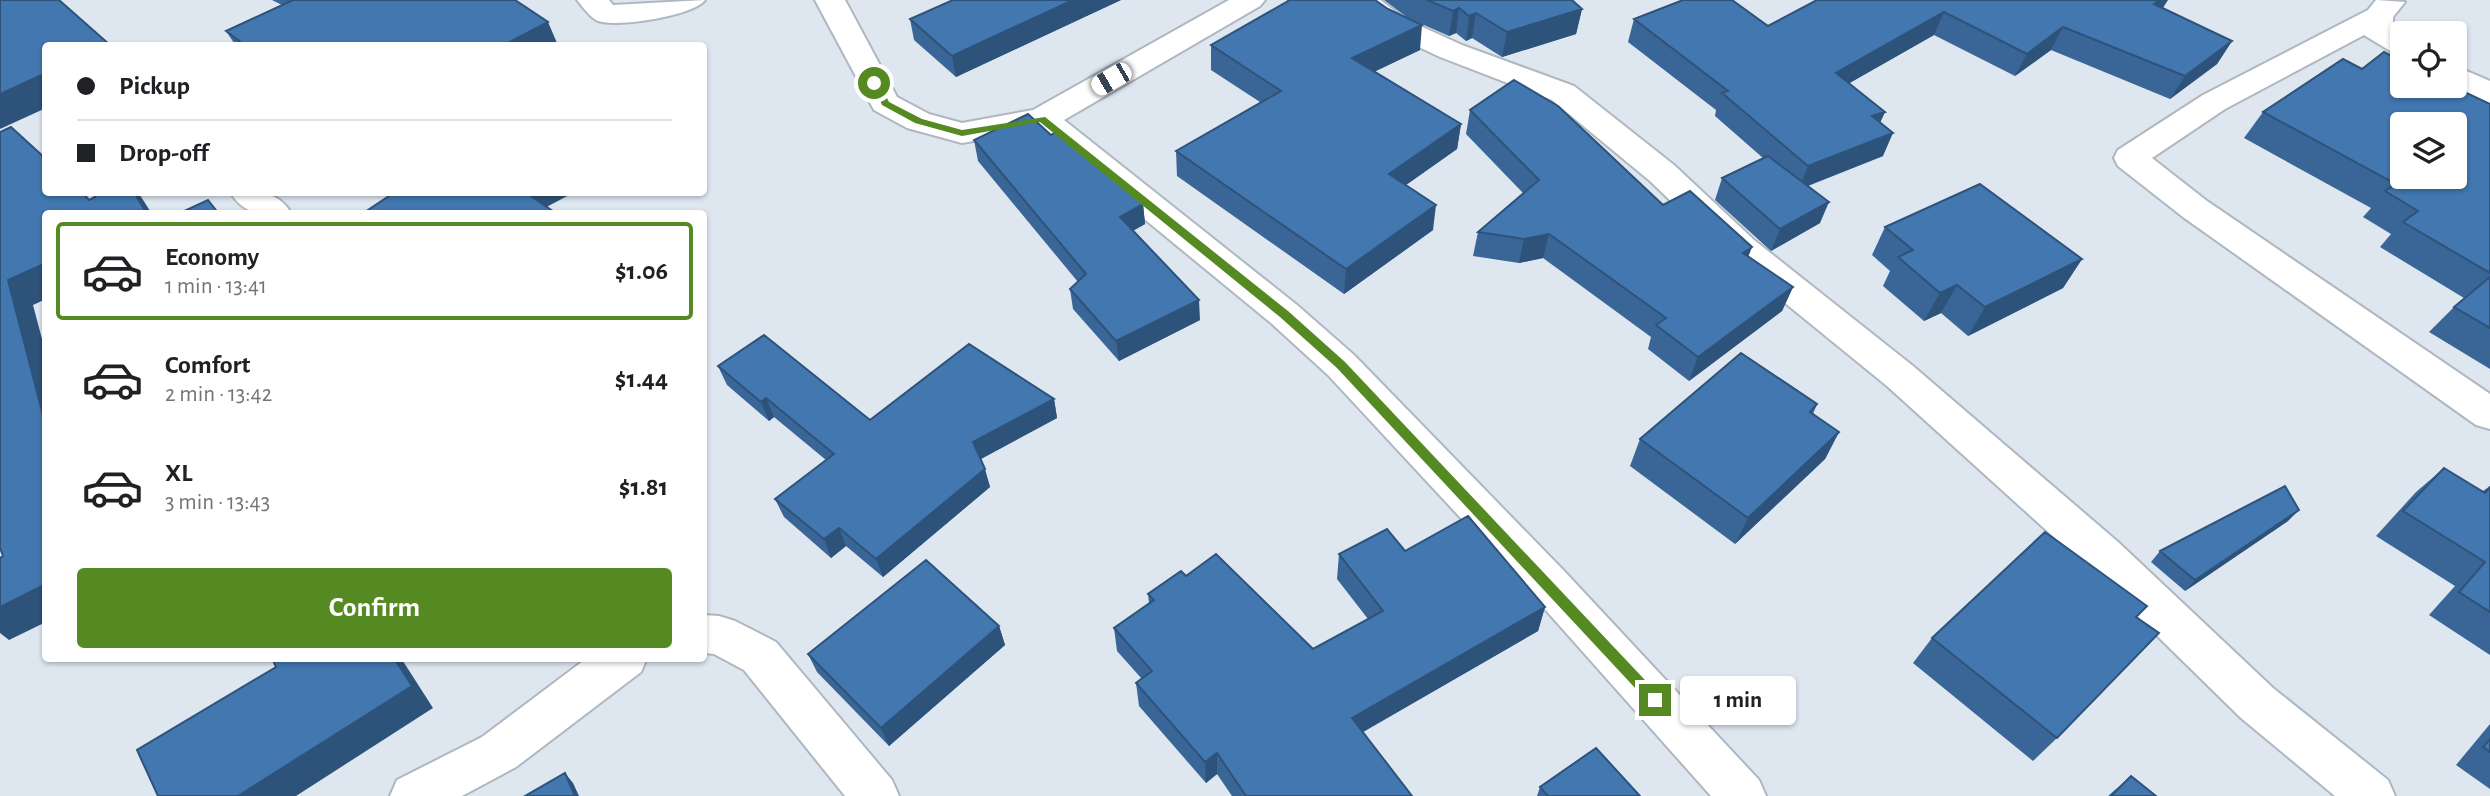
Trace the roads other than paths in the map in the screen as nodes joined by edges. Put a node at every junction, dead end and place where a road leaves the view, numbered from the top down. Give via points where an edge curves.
1 (592, 0) edge
2 (690, 0) edge
3 (830, 0) edge
4 (1250, 0) edge
5 (1361, 0) edge
6 (2385, 8) edge
7 (2390, 39) edge
8 (2467, 81) edge
9 (2490, 93) edge
10 (1042, 119) junction
11 (252, 196) edge
12 (270, 210) edge
13 (2490, 414) edge
14 (707, 634) edge
15 (619, 662) edge
16 (414, 796) edge
17 (876, 796) edge
18 (1742, 796) edge
19 (2371, 796) edge

1 - 2 street via 606,14 667,9
3 - 10 street via 885,103 918,121 962,133
4 - 10 street
5 - 19 street via 1397,26 1451,51 1563,93 1662,173 1742,250 1900,376 2103,555 2257,703
6 - 7 street via 2378,33
6 - 13 street via 2214,102 2130,158 2195,209
8 - 9 street
10 - 18 street via 1341,365
11 - 12 street
14 - 17 street via 719,635 760,656
15 - 16 street via 499,752

